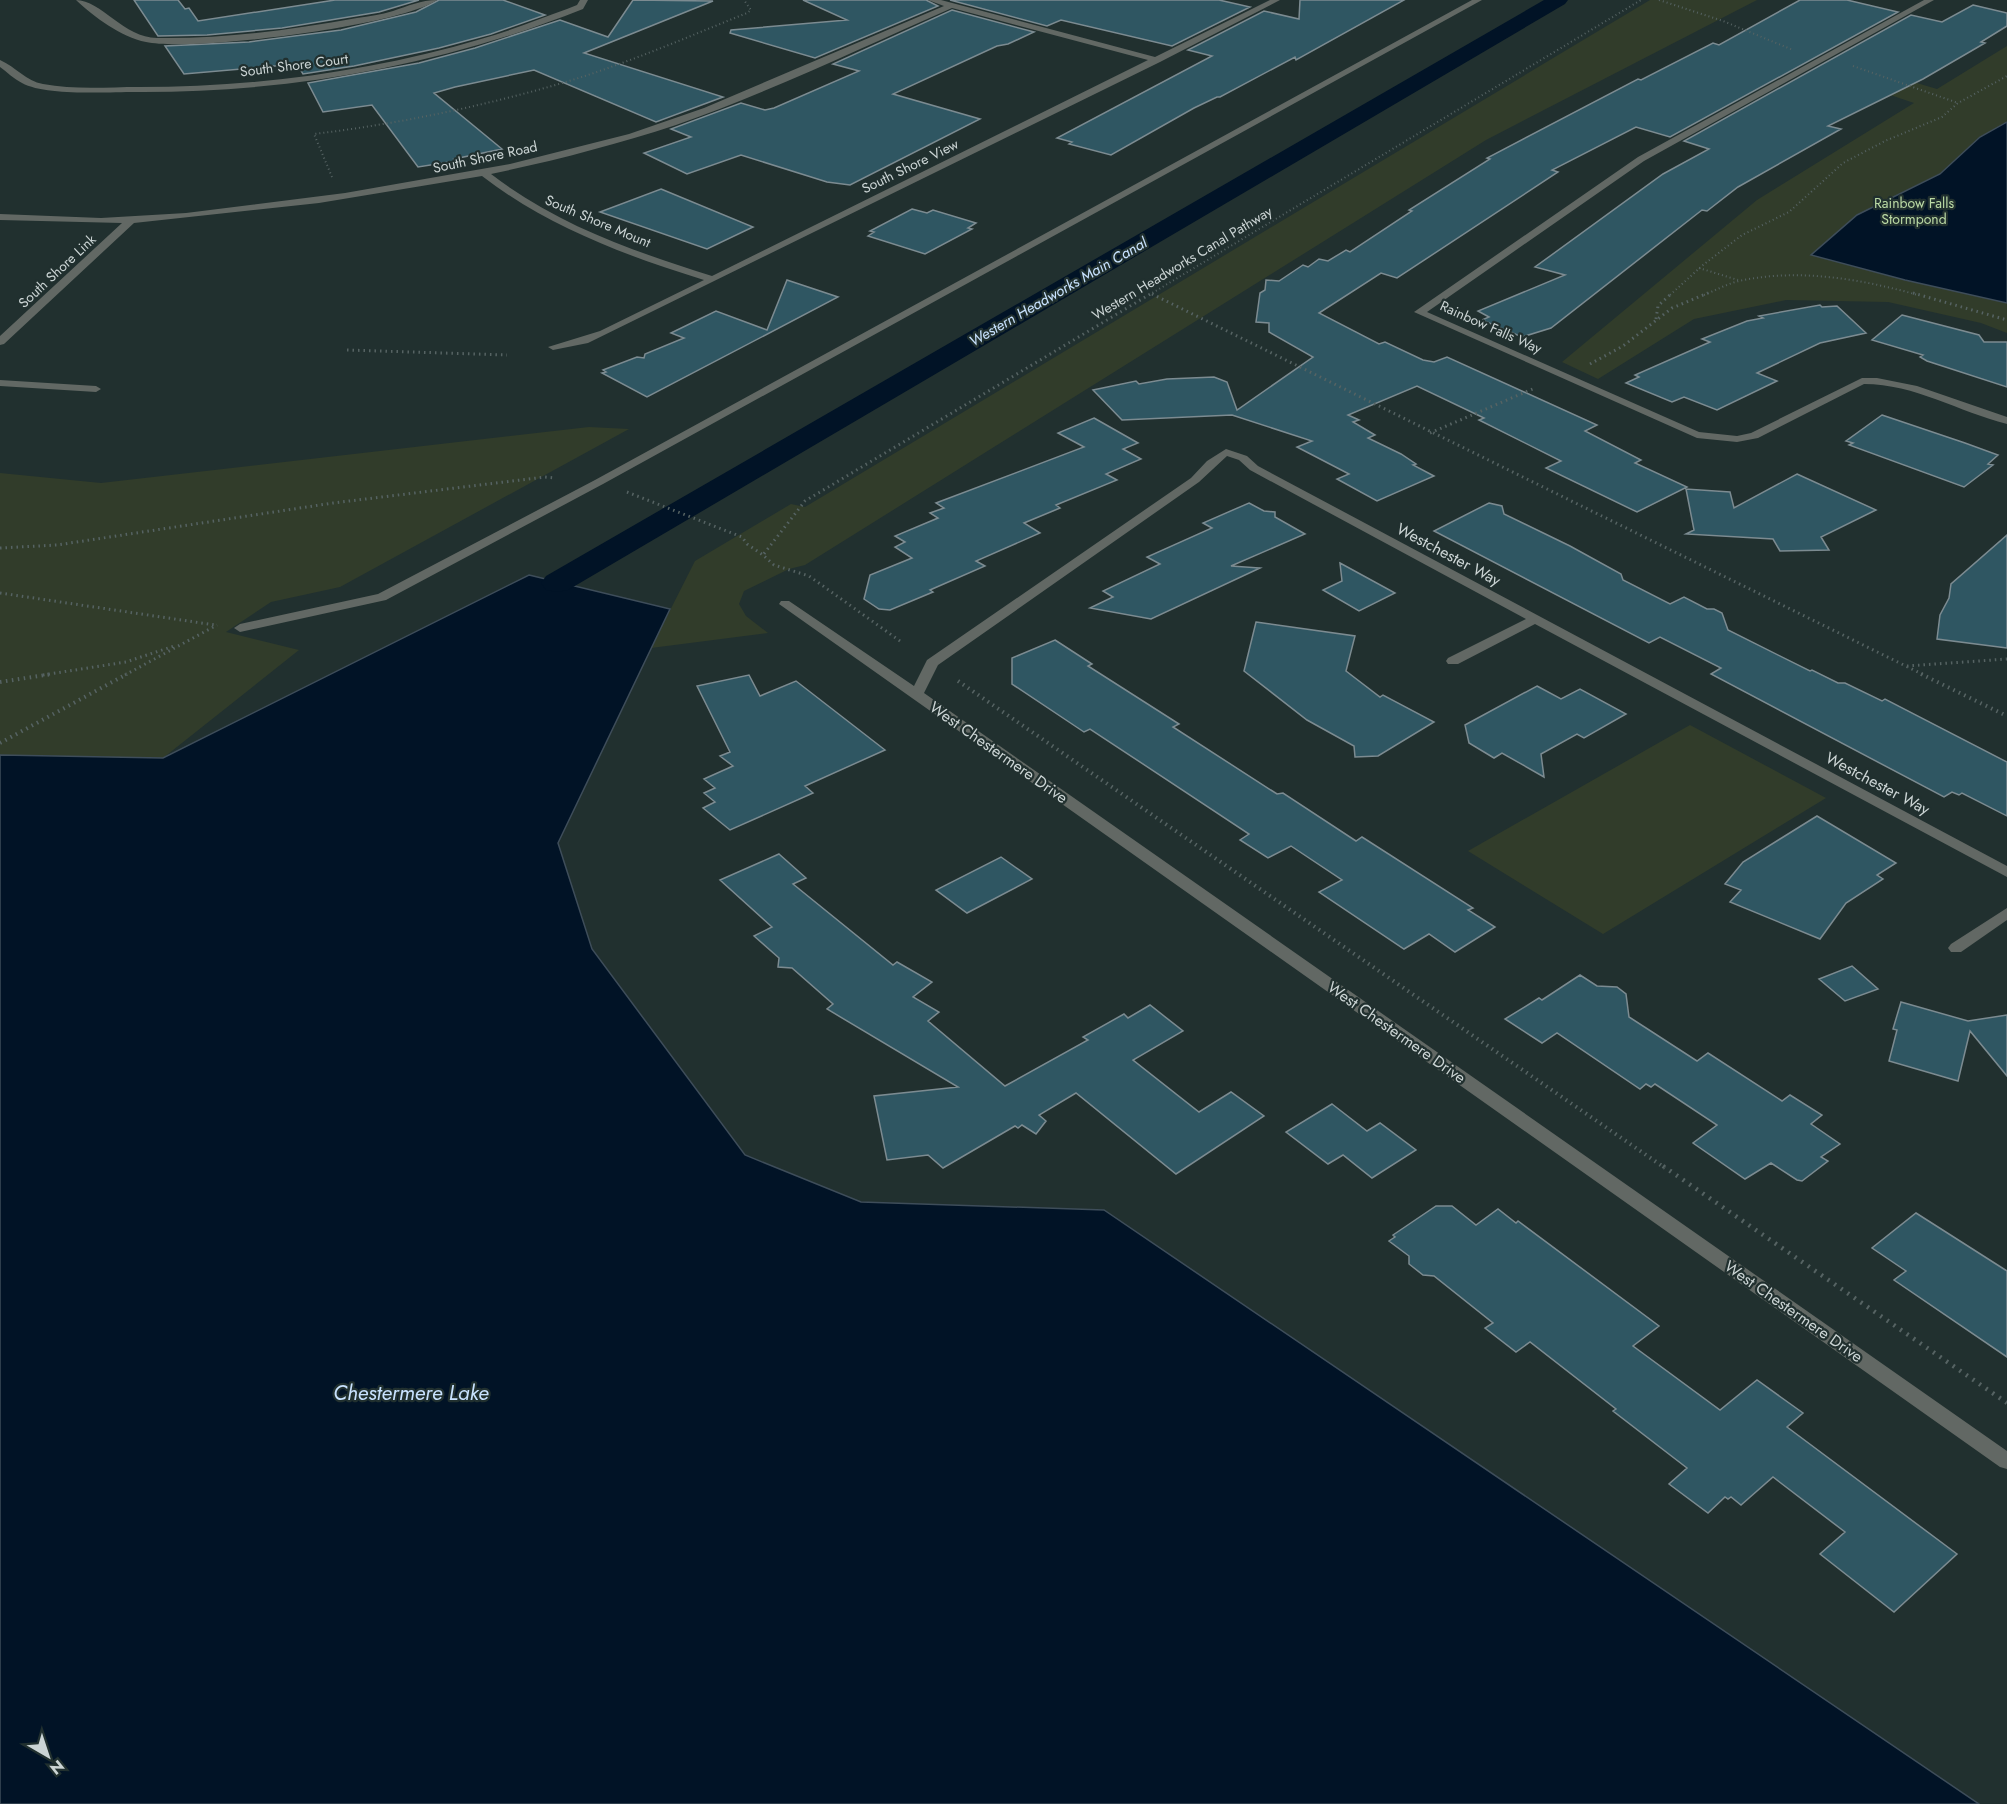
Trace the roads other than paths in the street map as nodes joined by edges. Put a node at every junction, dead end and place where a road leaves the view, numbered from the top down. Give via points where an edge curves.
1 (80, 0) edge
2 (433, 0) edge
3 (584, 0) edge
4 (932, 0) edge
5 (1276, 0) edge
6 (1478, 0) edge
7 (1930, 0) edge
8 (950, 6) junction
9 (1157, 60) junction
10 (0, 63) edge
11 (483, 172) junction
12 (0, 217) edge
13 (132, 220) junction
14 (712, 279) junction
15 (0, 342) edge
16 (553, 347) dead end
17 (0, 383) edge
18 (96, 389) dead end
19 (2007, 421) edge
20 (785, 604) dead end
21 (1536, 619) junction
22 (240, 628) dead end
23 (1453, 661) dead end
24 (917, 694) junction
25 (2007, 872) edge
26 (2007, 913) edge
27 (1956, 948) dead end
28 (2007, 1461) edge

1 - 2 street via 130,35 154,41 248,38 294,32 392,14
3 - 10 street, South Shore Court via 580,7 475,44 382,66 287,81 189,88 56,87 26,82
4 - 8 street
5 - 9 street, South Shore View
6 - 22 street via 382,597
7 - 19 street, Rainbow Falls Way via 1641,159 1419,312 1696,435 1737,439 1754,436 1862,381 1875,379
8 - 9 street
8 - 11 street, South Shore Road via 672,123
9 - 14 street, South Shore View
11 - 13 street, South Shore Road via 293,203
11 - 14 street, South Shore Mount via 508,194 550,216 633,252
12 - 13 street, South Shore Road
13 - 15 street, South Shore Link
14 - 16 street, South Shore View via 604,333
17 - 18 street
20 - 24 street, West Chestermere Drive
21 - 23 street
21 - 24 street, Westchester Way via 1226,452 1195,480 932,663
21 - 25 street, Westchester Way
24 - 28 street, West Chestermere Drive
26 - 27 street

